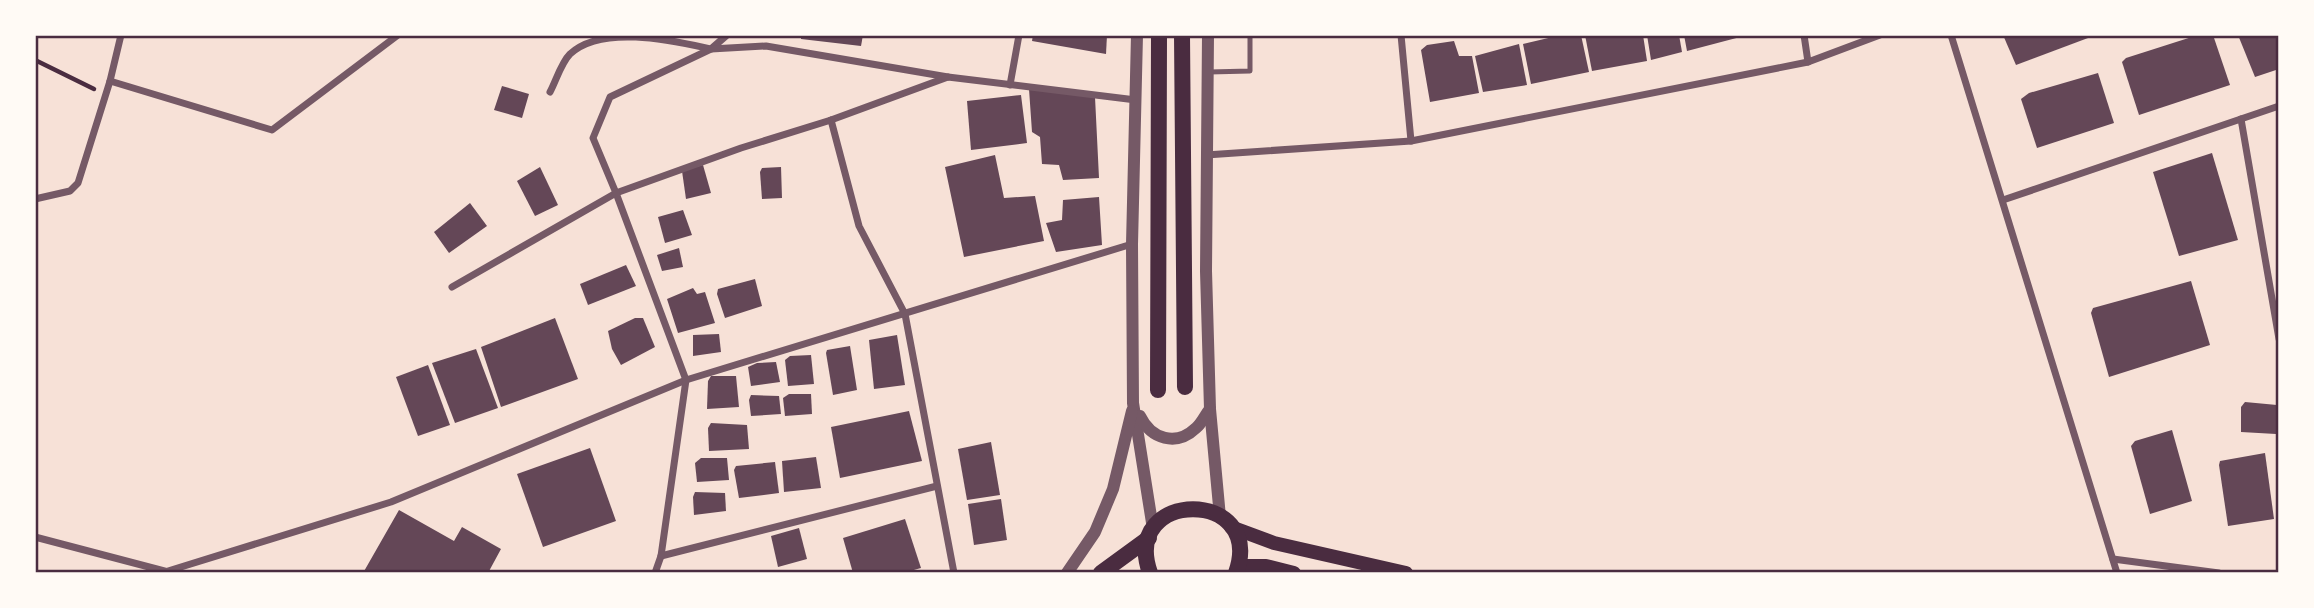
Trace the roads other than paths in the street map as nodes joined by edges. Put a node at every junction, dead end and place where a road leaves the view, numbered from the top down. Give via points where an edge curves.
1 (121, 35) edge
2 (398, 35) edge
3 (727, 35) edge
4 (1019, 35) edge
5 (1137, 35) edge
6 (1159, 35) edge
7 (1182, 35) edge
8 (1208, 35) edge
9 (1250, 35) edge
10 (1401, 35) edge
11 (1804, 35) edge
12 (1880, 35) edge
13 (1951, 35) edge
14 (711, 48) junction
15 (1808, 62) junction
16 (1209, 72) junction
17 (948, 76) junction
18 (110, 81) junction
19 (1010, 85) junction
20 (550, 92) dead end
21 (1136, 100) junction
22 (2279, 106) edge
23 (2241, 119) junction
24 (831, 120) junction
25 (1411, 141) junction
26 (1206, 155) junction
27 (616, 193) junction
28 (35, 199) edge
29 (2003, 200) junction
30 (1132, 244) junction
31 (452, 287) dead end
32 (905, 314) junction
33 (2279, 339) edge
34 (686, 380) junction
35 (1185, 387) dead end
36 (1158, 390) dead end
37 (1133, 404) junction
38 (1210, 409) junction
39 (937, 486) junction
40 (1226, 522) junction
41 (1151, 534) junction
42 (35, 537) edge
43 (661, 556) junction
44 (2113, 559) junction
45 (1237, 571) edge
46 (170, 572) edge
47 (655, 573) edge
48 (954, 573) edge
49 (1067, 573) edge
50 (1101, 573) edge
51 (1150, 573) edge
52 (1294, 573) edge
53 (1406, 573) edge
54 (2117, 573) edge
55 (2219, 573) edge

1 - 18 street
2 - 18 street via 272,130
3 - 14 street
4 - 19 street
5 - 21 street
6 - 36 main road
7 - 35 main road
8 - 16 street
9 - 16 lane via 1250,71
10 - 25 street
11 - 15 street
12 - 15 street
13 - 29 street
14 - 17 street via 766,46
14 - 20 street via 662,38 620,36 588,43 569,55
14 - 27 street via 610,97 593,138
15 - 25 street
16 - 26 street
17 - 19 street
17 - 24 street
18 - 28 street via 78,183 70,191
19 - 21 street
21 - 30 street
22 - 23 street
23 - 29 street
23 - 33 street
24 - 27 street
24 - 32 street via 859,226
25 - 26 street
26 - 38 street
27 - 31 street
27 - 34 street
29 - 44 street
30 - 32 street
30 - 37 street
32 - 34 street
32 - 39 street
34 - 43 street
34 - 46 street via 391,502
37 - 38 street via 1147,430 1158,437 1184,438
37 - 41 street
37 - 49 street via 1113,489 1096,532
38 - 40 street
39 - 43 street
39 - 48 street
40 - 41 main road via 1205,509 1187,508 1170,513
40 - 45 main road via 1239,544
40 - 53 main road via 1274,543
41 - 50 main road
41 - 51 main road via 1146,556
42 - 46 street
43 - 47 street
44 - 54 street
44 - 55 street
45 - 52 main road via 1266,566

